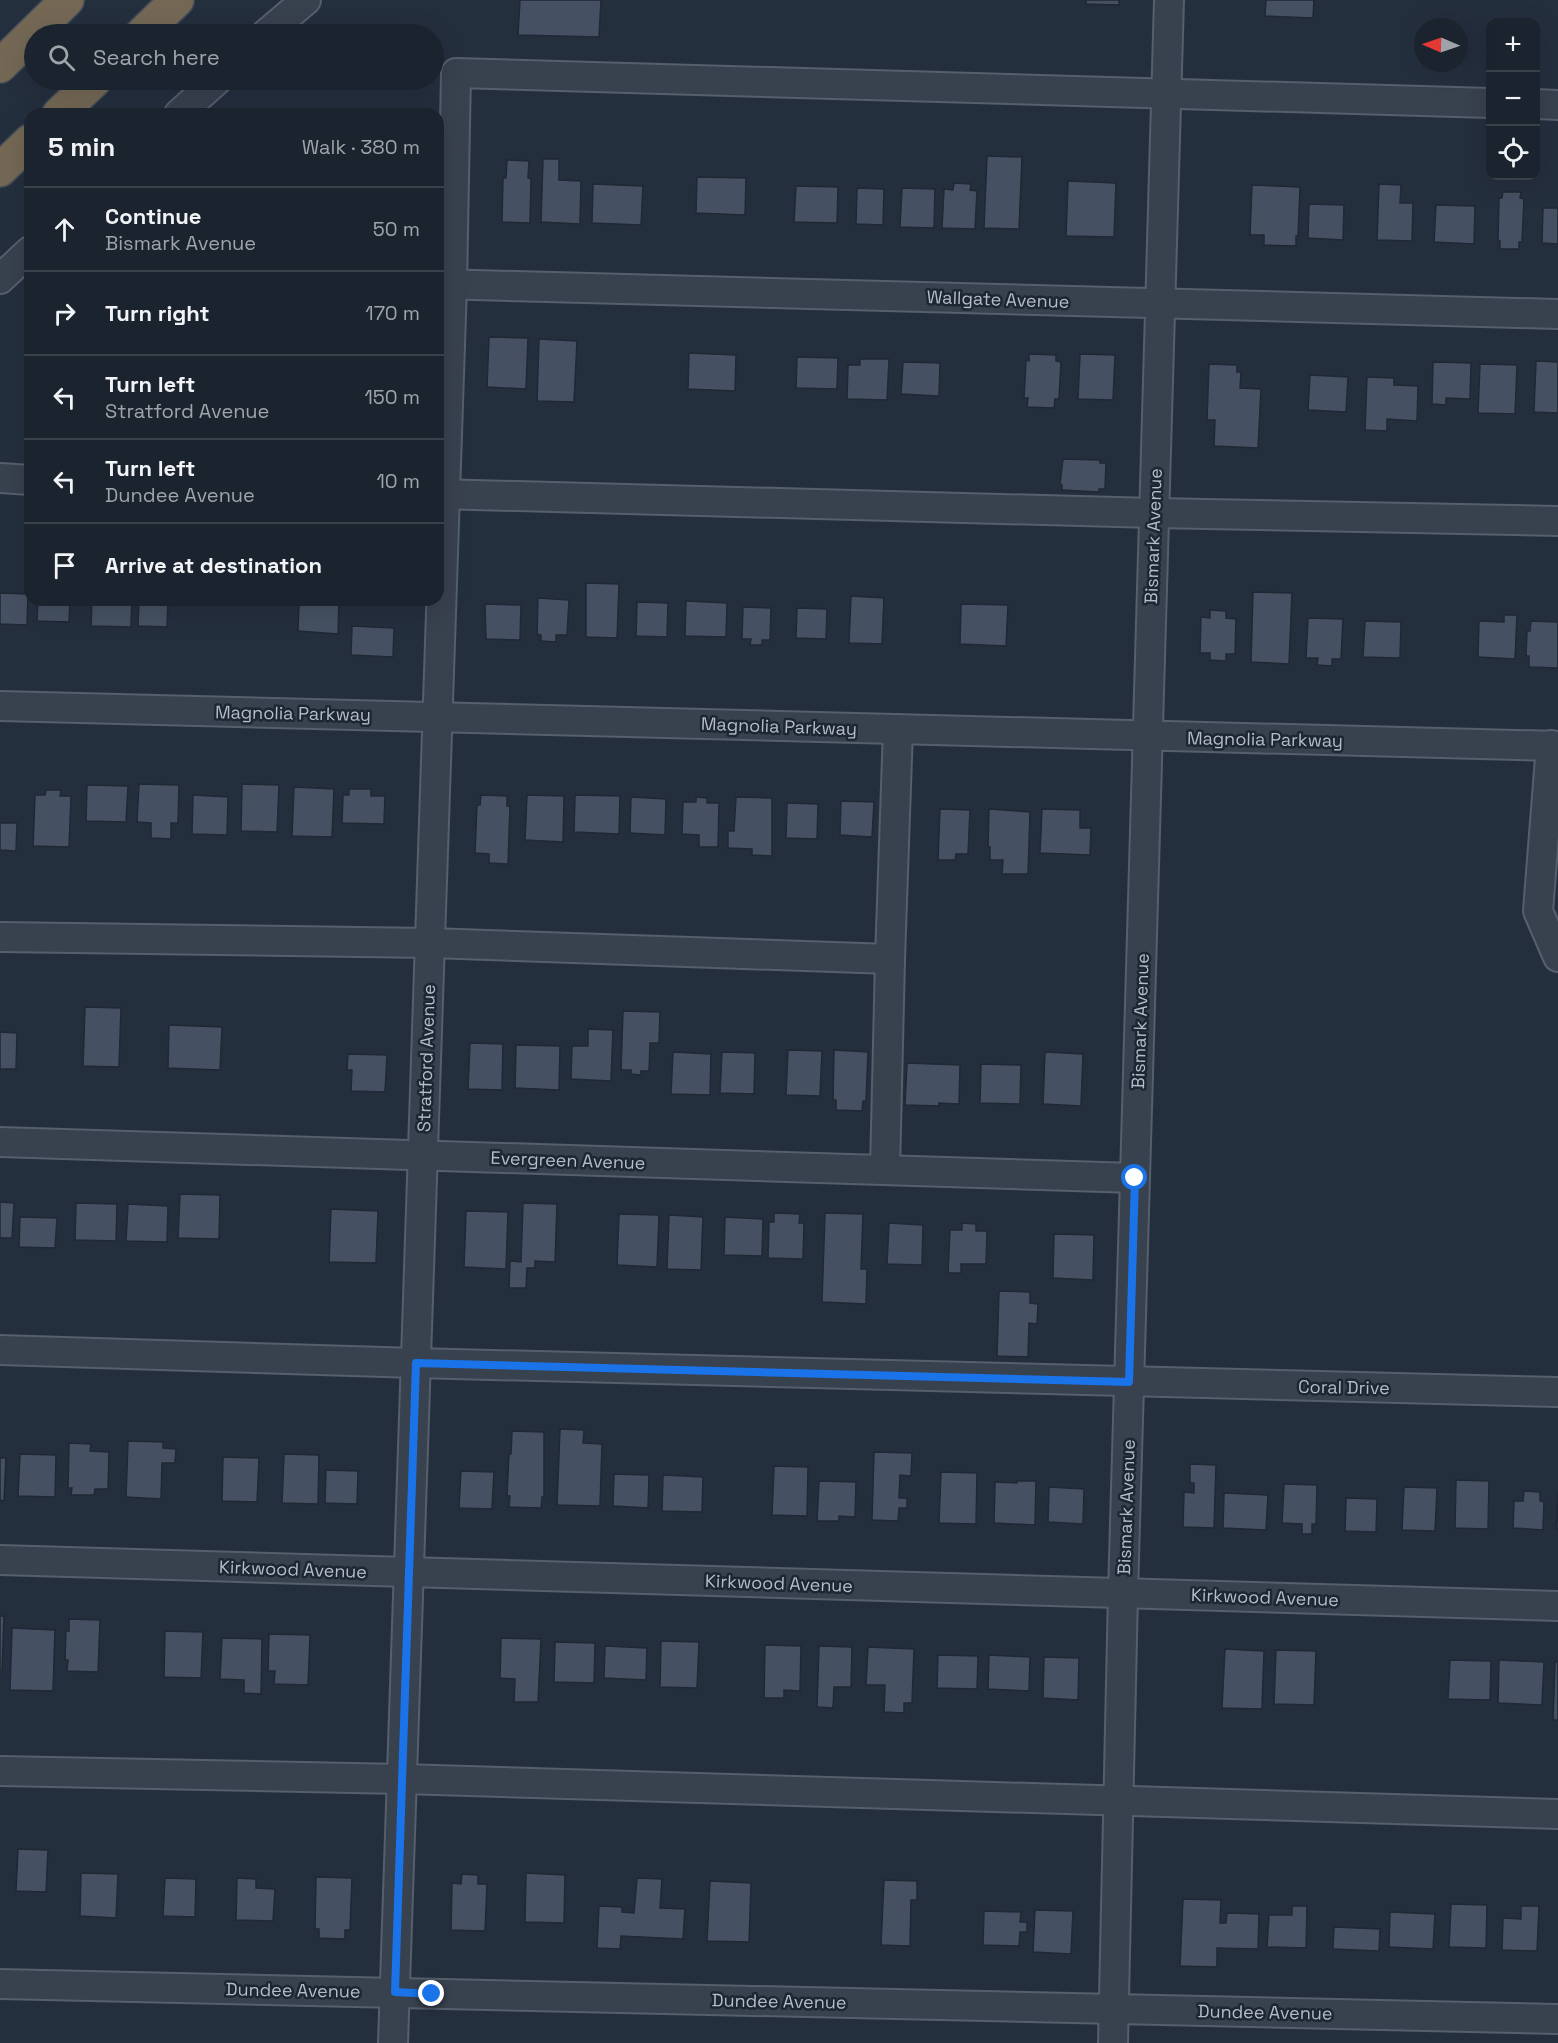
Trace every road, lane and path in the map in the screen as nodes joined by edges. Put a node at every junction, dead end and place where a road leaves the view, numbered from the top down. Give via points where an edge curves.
1 (67, 0) edge
2 (177, 0) edge
3 (306, 0) edge
4 (1169, 0) edge
5 (43, 24) edge
6 (152, 24) edge
7 (278, 24) edge
8 (24, 42) edge
9 (0, 66) edge
10 (84, 90) edge
11 (206, 90) edge
12 (1166, 93) junction
13 (1486, 103) edge
14 (1540, 104) edge
15 (1558, 105) edge
16 (65, 108) edge
17 (186, 108) edge
18 (24, 147) edge
19 (0, 170) edge
20 (24, 257) edge
21 (0, 279) edge
22 (445, 284) edge
23 (1160, 304) junction
24 (1558, 315) edge
25 (444, 336) edge
26 (0, 478) edge
27 (24, 480) edge
28 (444, 494) edge
29 (1154, 513) junction
30 (1558, 520) edge
31 (439, 606) edge
32 (0, 706) edge
33 (438, 716) junction
34 (898, 729) junction
35 (1148, 737) junction
36 (1554, 746) edge
37 (0, 937) edge
38 (430, 943) junction
39 (1558, 957) edge
40 (890, 959) junction
41 (0, 1142) edge
42 (423, 1155) junction
43 (885, 1170) junction
44 (1135, 1178) junction
45 (0, 1350) edge
46 (416, 1363) junction
47 (1129, 1382) junction
48 (1558, 1392) edge
49 (0, 1560) edge
50 (409, 1572) junction
51 (1123, 1593) junction
52 (1558, 1606) edge
53 (0, 1771) edge
54 (402, 1779) junction
55 (1119, 1802) junction
56 (1558, 1814) edge
57 (0, 1984) edge
58 (395, 1992) junction
59 (1114, 2009) junction
60 (1558, 2019) edge
61 (393, 2043) edge
62 (1113, 2043) edge

1 - 5 highway
2 - 6 highway
3 - 7 street
4 - 12 street, Bismark Avenue
8 - 9 highway
10 - 16 highway
11 - 17 street
12 - 13 street
12 - 22 street, Stratford Avenue via 456,73
12 - 23 street, Bismark Avenue
14 - 15 street
18 - 19 highway
20 - 21 street
22 - 23 street, Wallgate Avenue
22 - 25 street, Stratford Avenue
23 - 24 street, Wallgate Avenue
23 - 29 street, Bismark Avenue
26 - 27 street
28 - 29 street
29 - 30 street
29 - 35 street, Bismark Avenue
31 - 33 street, Stratford Avenue
32 - 33 street, Magnolia Parkway
33 - 34 street, Magnolia Parkway
33 - 38 street, Stratford Avenue
34 - 35 street, Magnolia Parkway
34 - 40 street
35 - 36 street, Magnolia Parkway
35 - 44 street, Bismark Avenue
36 - 39 street via 1538,911
37 - 38 street
38 - 40 street
38 - 42 street, Stratford Avenue
40 - 43 street
41 - 42 street, Evergreen Avenue
42 - 43 street, Evergreen Avenue
42 - 46 street, Stratford Avenue
43 - 44 street, Evergreen Avenue
44 - 47 street, Bismark Avenue
45 - 46 street, Coral Drive
46 - 47 street, Coral Drive
46 - 50 street, Stratford Avenue
47 - 48 street, Coral Drive
47 - 51 street, Bismark Avenue
49 - 50 street, Kirkwood Avenue
50 - 51 street, Kirkwood Avenue
50 - 54 street, Stratford Avenue
51 - 52 street, Kirkwood Avenue
51 - 55 street, Bismark Avenue
53 - 54 street
54 - 55 street
54 - 58 street, Stratford Avenue
55 - 56 street
55 - 59 street, Bismark Avenue
57 - 58 street, Dundee Avenue
58 - 59 street, Dundee Avenue
58 - 61 street, Stratford Avenue
59 - 60 street, Dundee Avenue
59 - 62 street, Bismark Avenue

